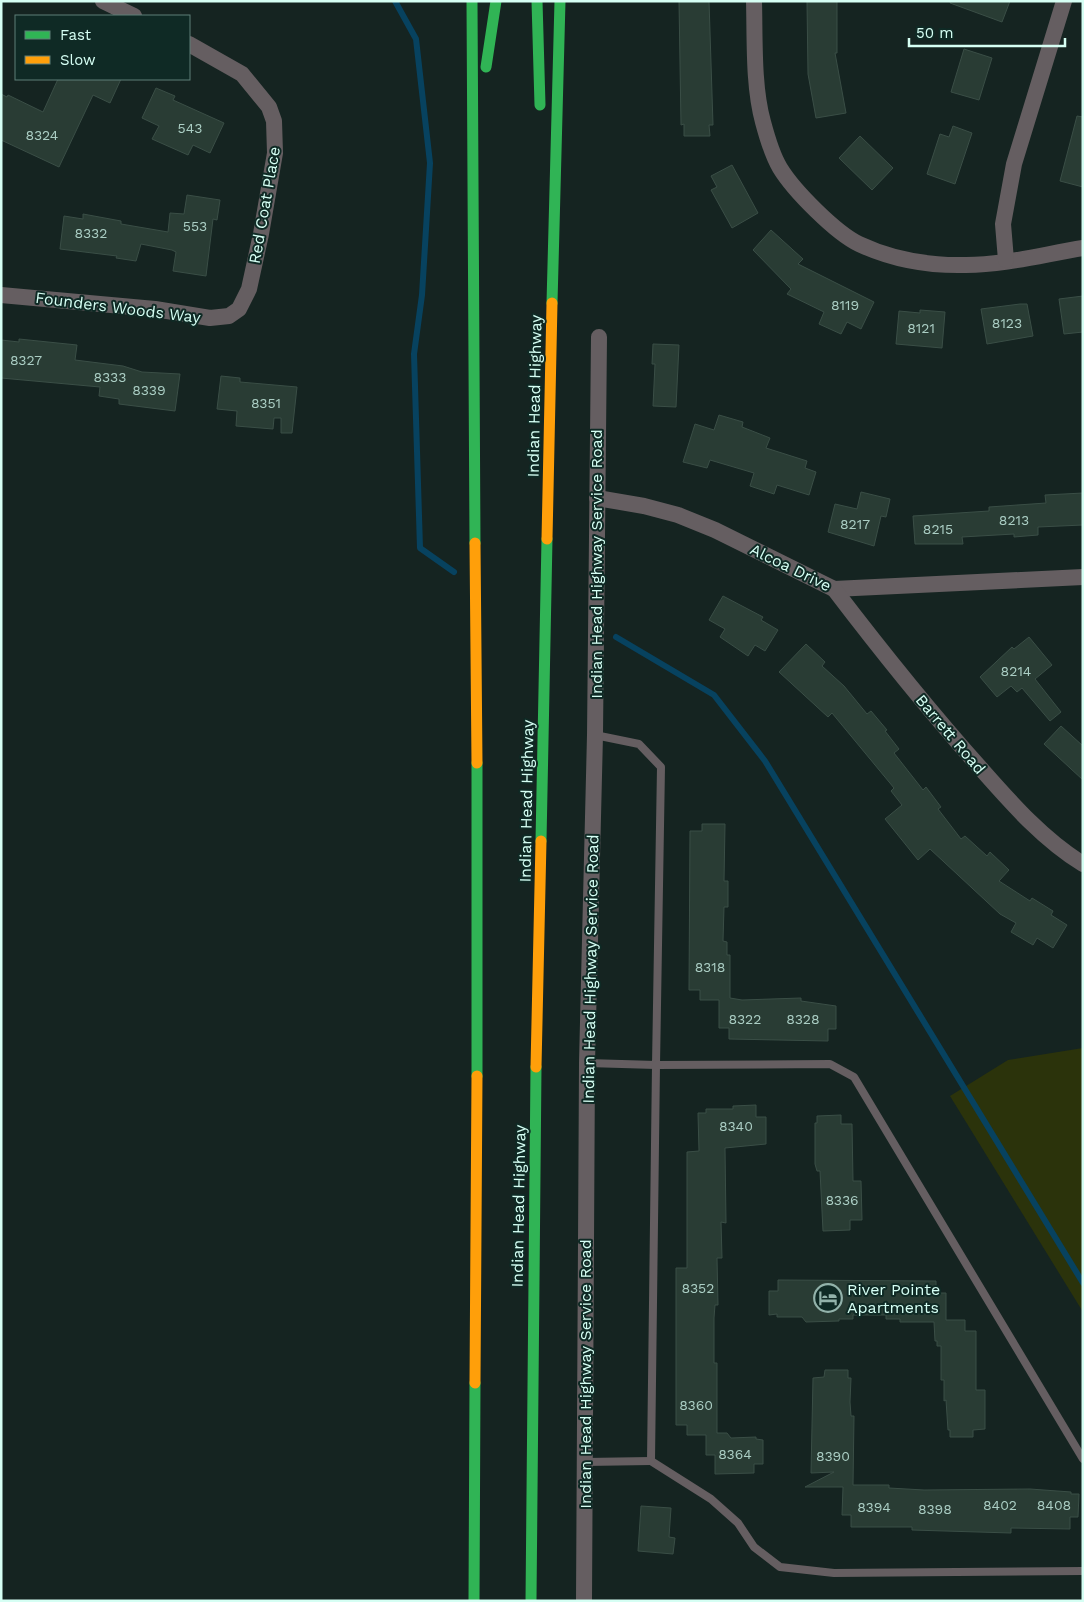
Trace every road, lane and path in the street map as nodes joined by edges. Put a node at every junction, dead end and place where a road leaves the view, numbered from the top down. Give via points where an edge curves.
1 (103, 1) edge
2 (472, 1) edge
3 (496, 1) edge
4 (537, 1) edge
5 (560, 1) edge
6 (754, 1) edge
7 (1064, 1) edge
8 (132, 15) edge
9 (190, 45) edge
10 (540, 119) dead end
11 (472, 162) junction
12 (543, 198) dead end
13 (1083, 248) edge
14 (1006, 260) junction
15 (1, 295) edge
16 (234, 313) joint
17 (599, 337) dead end
18 (549, 414) junction
19 (597, 498) junction
20 (1083, 577) edge
21 (834, 589) junction
22 (595, 735) junction
23 (1083, 864) edge
24 (587, 1063) junction
25 (656, 1065) junction
26 (1083, 1459) edge
27 (651, 1461) junction
28 (585, 1462) junction
29 (1083, 1571) edge
30 (474, 1601) edge
31 (531, 1601) edge
32 (584, 1601) edge

1 - 8 street
2 - 11 highway
3 - 11 highway
4 - 10 highway
5 - 18 highway, Indian Head Highway
6 - 14 street via 762,121 780,168 814,209 857,243 896,258 965,265
7 - 14 street via 1014,164 1003,224
9 - 16 street, Red Coat Place via 229,65 252,83 269,107 275,130 275,153 257,253 245,299
11 - 30 highway via 478,962
12 - 18 highway
13 - 14 street
15 - 16 street, Founders Woods Way via 155,309 210,318
17 - 19 street, Indian Head Highway Service Road
18 - 31 highway, Indian Head Highway via 534,1184
19 - 21 street, Alcoa Drive via 678,515 716,530
19 - 22 street, Indian Head Highway Service Road
20 - 21 street, Alcoa Drive
21 - 23 street, Barrett Road via 955,740 1007,798 1038,830
22 - 24 street, Indian Head Highway Service Road
22 - 25 lane via 640,744 661,767
24 - 25 lane
24 - 28 street, Indian Head Highway Service Road
25 - 26 lane via 830,1064 854,1077
25 - 27 lane
27 - 28 lane
27 - 29 lane via 711,1499 738,1523 754,1547 780,1567 834,1573
28 - 32 street, Indian Head Highway Service Road

